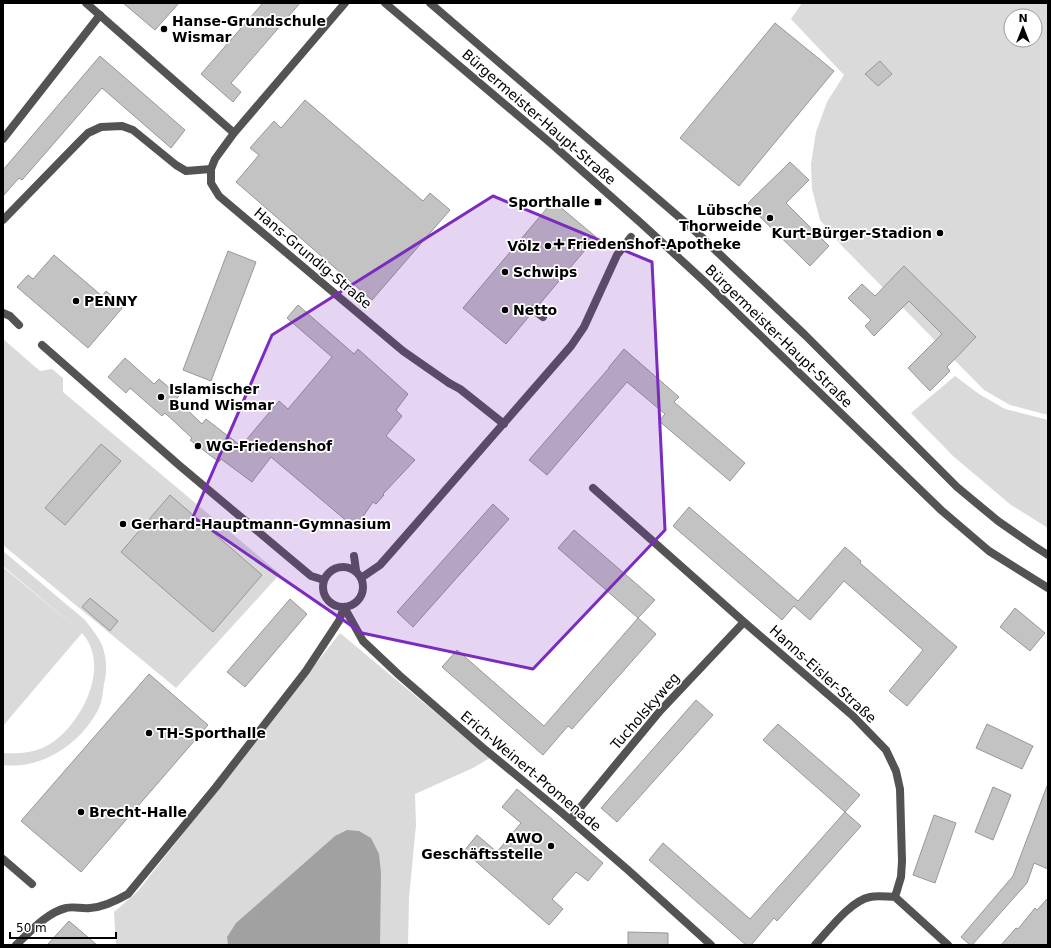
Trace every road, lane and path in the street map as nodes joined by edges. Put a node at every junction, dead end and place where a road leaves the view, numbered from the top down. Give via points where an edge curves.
1 (86, 3) edge
2 (345, 3) edge
3 (385, 3) edge
4 (430, 3) edge
5 (100, 14) junction
6 (234, 133) junction
7 (3, 139) edge
8 (211, 169) junction
9 (3, 220) edge
10 (631, 237) dead end
11 (534, 310) dead end
12 (3, 313) edge
13 (543, 317) dead end
14 (19, 325) dead end
15 (42, 345) dead end
16 (504, 424) junction
17 (593, 488) dead end
18 (1048, 555) edge
19 (354, 556) dead end
20 (356, 570) junction
21 (362, 578) junction
22 (324, 580) junction
23 (1048, 588) edge
24 (344, 607) junction
25 (744, 622) junction
26 (570, 820) junction
27 (3, 859) edge
28 (32, 884) dead end
29 (895, 897) junction
30 (16, 945) edge
31 (711, 945) edge
32 (815, 945) edge
33 (948, 945) edge

1 - 5 street
2 - 6 street
3 - 23 street, Bürgermeister-Haupt-Straße via 554,146 654,235 941,510 989,551
4 - 18 street, Bürgermeister-Haupt-Straße via 693,228 806,335 957,487 998,521
5 - 6 street
5 - 7 street
6 - 8 street via 215,159
8 - 9 street via 186,171 176,166 133,130 122,126 102,127 88,133
8 - 16 street, Hans-Grundig-Straße via 211,184 219,196 403,351 460,389
10 - 16 street via 617,255 584,327 571,346
11 - 13 street
12 - 14 street
15 - 22 street via 174,461 311,576
16 - 21 street via 380,565
17 - 25 street, Hanns-Eisler-Straße
19 - 20 street
20 - 21 street
20 - 22 street via 344,566 337,567 326,574
21 - 24 street via 363,589 359,599
22 - 24 street via 322,587 327,599 332,604
24 - 26 street, Erich-Weinert-Promenade via 368,646 482,747
24 - 30 street via 339,621 306,670 216,787 128,894 100,907 67,908 50,915
25 - 26 street, Tucholskyweg via 660,711
25 - 29 street, Hanns-Eisler-Straße via 854,716 886,750 896,771 900,789 902,861 901,877
26 - 31 street, Erich-Weinert-Promenade
27 - 28 street
29 - 32 street via 869,897 854,905
29 - 33 street

